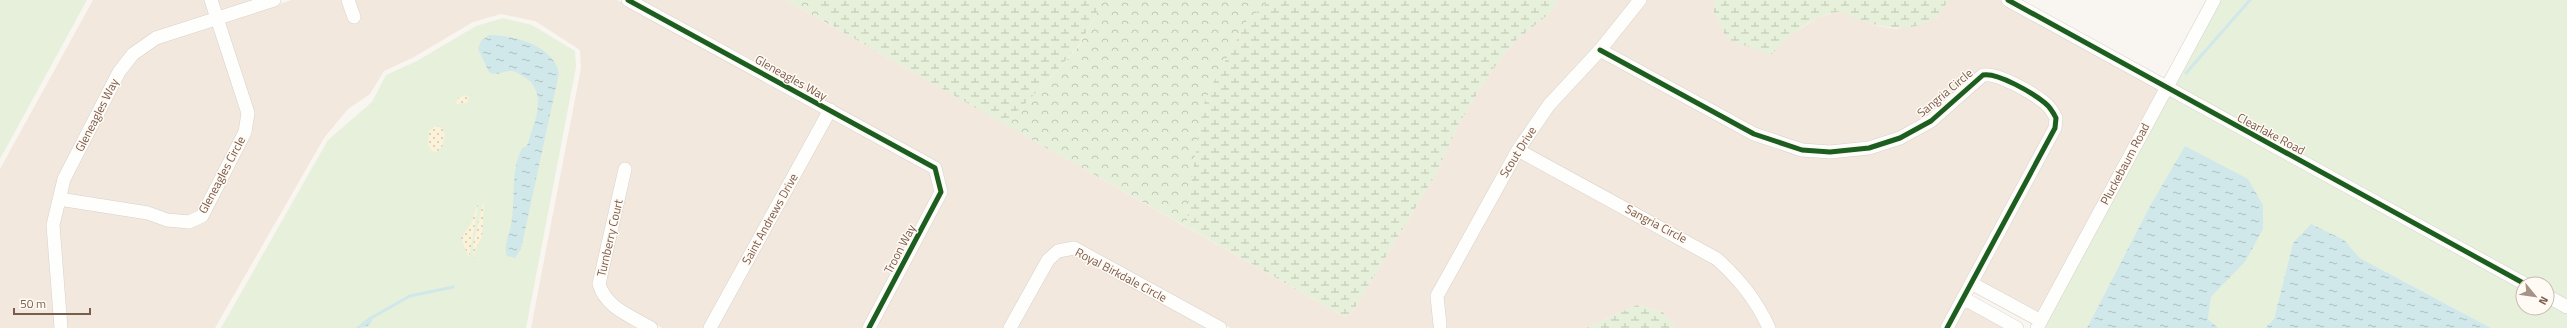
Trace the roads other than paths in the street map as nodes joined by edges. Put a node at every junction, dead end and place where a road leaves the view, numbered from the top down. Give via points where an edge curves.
1 (210, 0) edge
2 (274, 0) edge
3 (348, 0) edge
4 (628, 0) edge
5 (1640, 0) edge
6 (2008, 0) edge
7 (2214, 0) edge
8 (354, 17) dead end
9 (216, 19) junction
10 (1600, 50) junction
11 (2166, 88) junction
12 (830, 110) junction
13 (1518, 150) junction
14 (625, 169) dead end
15 (939, 178) joint
16 (59, 199) junction
17 (2515, 279) edge
18 (1971, 283) junction
19 (1963, 298) junction
20 (2555, 300) edge
21 (2567, 307) edge
22 (2039, 324) edge
23 (1440, 325) dead end
24 (61, 328) edge
25 (651, 328) edge
26 (710, 328) edge
27 (869, 328) edge
28 (1010, 328) edge
29 (1220, 328) edge
30 (1768, 328) edge
31 (1947, 328) edge
32 (2017, 328) edge

1 - 9 street, Gleneagles Circle
2 - 9 street, Gleneagles Way
3 - 8 street
4 - 12 street, Gleneagles Way
5 - 10 street, Scout Drive
6 - 11 street, Clearlake Road
7 - 11 street, Pluckebaum Road
9 - 16 street, Gleneagles Way via 156,38 133,54 119,72 64,179
9 - 16 street, Gleneagles Circle via 248,113 245,132 202,216 190,222 167,220 148,213
10 - 13 street, Scout Drive via 1549,105
10 - 18 street, Sangria Circle via 1754,134 1802,150 1830,152 1869,148 1900,138 1931,121 1983,75 2000,77 2044,102 2056,118 2055,128
11 - 17 street, Clearlake Road
11 - 22 street, Pluckebaum Road
12 - 15 street, Gleneagles Way via 934,168
12 - 26 street, Saint Andrews Drive
13 - 23 street, Scout Drive via 1437,296
13 - 30 street, Sangria Circle via 1717,259 1741,281 1760,308
14 - 25 street, Turnberry Court via 599,284 602,294 609,303
15 - 27 street, Troon Way via 942,192
16 - 24 street, Gleneagles Way via 53,225
18 - 19 street, Sangria Circle
18 - 22 street
19 - 31 street, Sangria Circle
19 - 32 street
20 - 21 street
28 - 29 street, Royal Birkdale Circle via 1048,260 1058,251 1074,248

